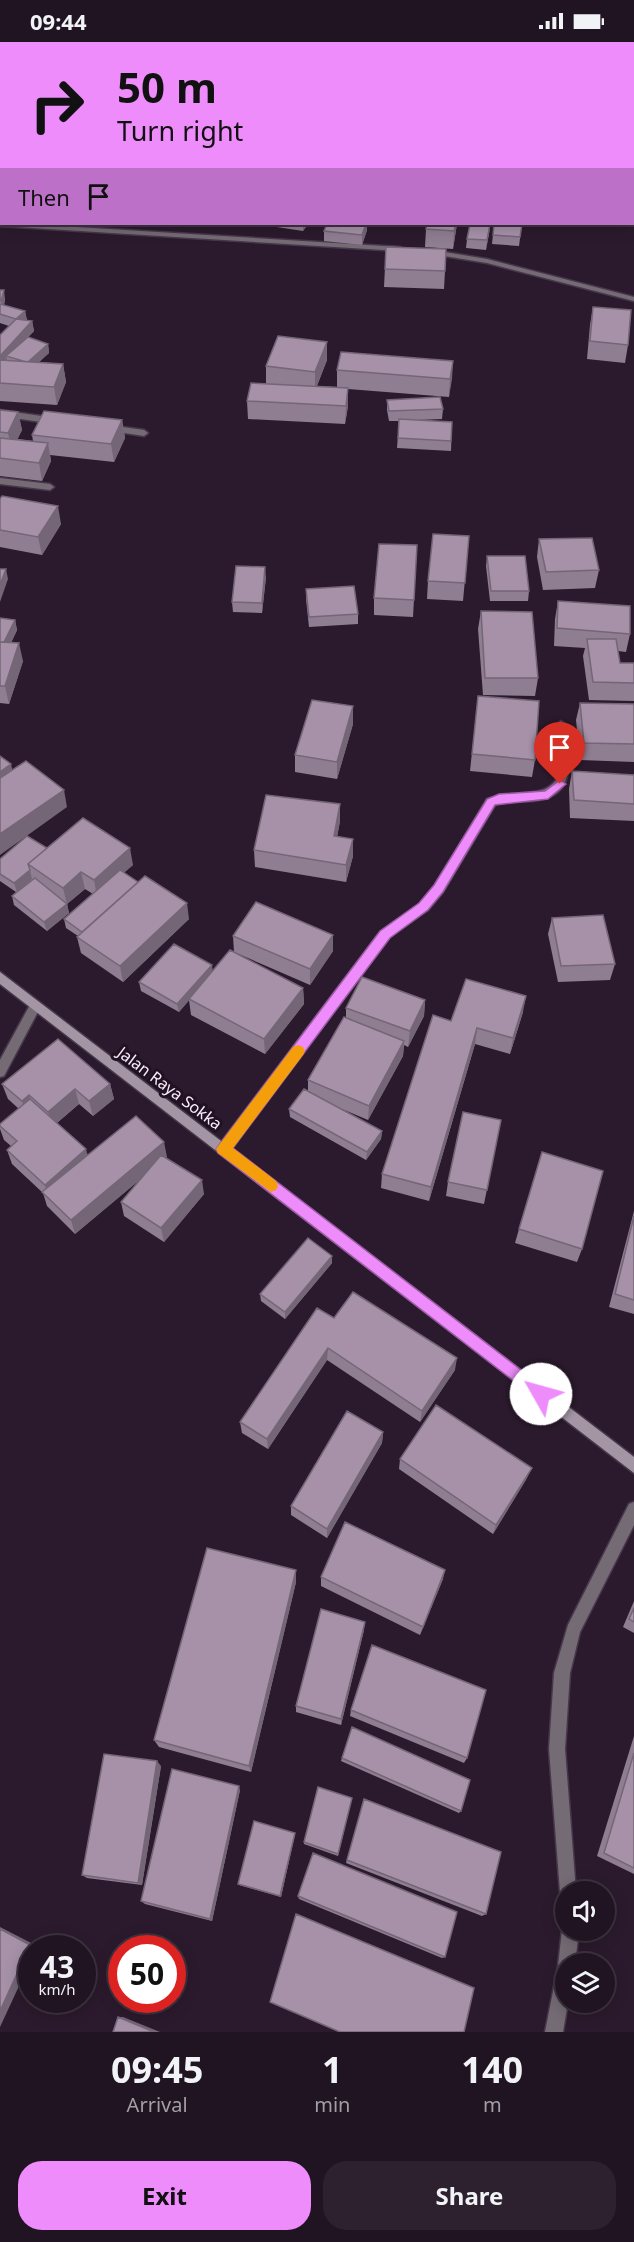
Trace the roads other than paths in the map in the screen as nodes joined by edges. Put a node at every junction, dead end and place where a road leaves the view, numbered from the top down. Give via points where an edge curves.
1 (16, 225) edge
2 (634, 299) edge
3 (0, 413) edge
4 (66, 422) edge
5 (99, 427) edge
6 (144, 433) dead end
7 (0, 481) edge
8 (50, 487) dead end
9 (561, 725) dead end
10 (0, 977) edge
11 (35, 1006) junction
12 (0, 1072) edge
13 (223, 1149) junction
14 (634, 1466) edge
15 (634, 1509) edge
16 (567, 1881) edge
17 (558, 2013) edge
18 (554, 2032) edge

1 - 2 street via 438,251
3 - 4 street
5 - 6 street
7 - 8 street
9 - 13 street via 560,784 548,795 491,802 439,889 424,907 385,934
10 - 11 main road, Jalan Raya Sokka
11 - 12 street
11 - 13 main road, Jalan Raya Sokka
13 - 14 main road, Jalan Raya Sokka
15 - 16 street via 573,1630 562,1673 557,1749
17 - 18 street

